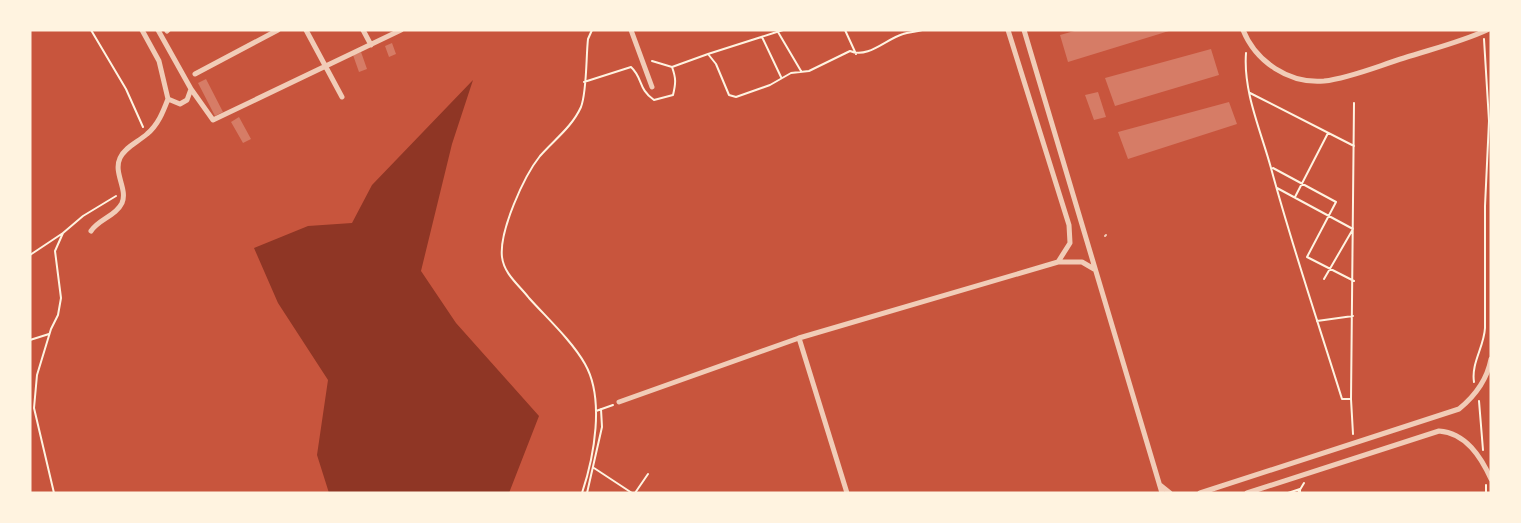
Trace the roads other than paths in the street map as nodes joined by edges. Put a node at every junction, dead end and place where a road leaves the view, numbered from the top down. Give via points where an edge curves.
1 (141, 30) edge
2 (158, 30) edge
3 (278, 30) edge
4 (306, 30) edge
5 (363, 30) edge
6 (401, 30) edge
7 (631, 30) edge
8 (1008, 30) edge
9 (1024, 30) edge
10 (1243, 30) edge
11 (1486, 33) edge
12 (371, 45) junction
13 (326, 66) junction
14 (195, 74) dead end
15 (652, 87) dead end
16 (191, 89) junction
17 (342, 97) dead end
18 (168, 99) junction
19 (91, 231) dead end
20 (1058, 262) junction
21 (1094, 269) junction
22 (799, 338) junction
23 (1491, 359) edge
24 (619, 402) road end
25 (1491, 479) edge
26 (1160, 485) junction
27 (847, 493) edge
28 (1162, 493) edge
29 (1170, 493) edge
30 (1200, 493) edge
31 (1247, 493) edge

1 - 18 street via 159,61
2 - 16 street
3 - 14 street
4 - 13 street
5 - 12 street
6 - 12 street
7 - 15 street
8 - 20 street via 1069,225 1070,243
9 - 21 street
10 - 11 street via 1271,67 1290,76 1321,81
12 - 13 street
13 - 16 street via 213,120
13 - 17 street
16 - 18 street via 187,100 180,104
18 - 19 street via 157,124 118,160 123,201
20 - 21 street via 1082,262
20 - 22 street
21 - 26 street
22 - 24 street
22 - 27 street
23 - 30 street via 1478,390 1459,409
25 - 31 street via 1459,436 1439,431
26 - 28 street
26 - 29 street

